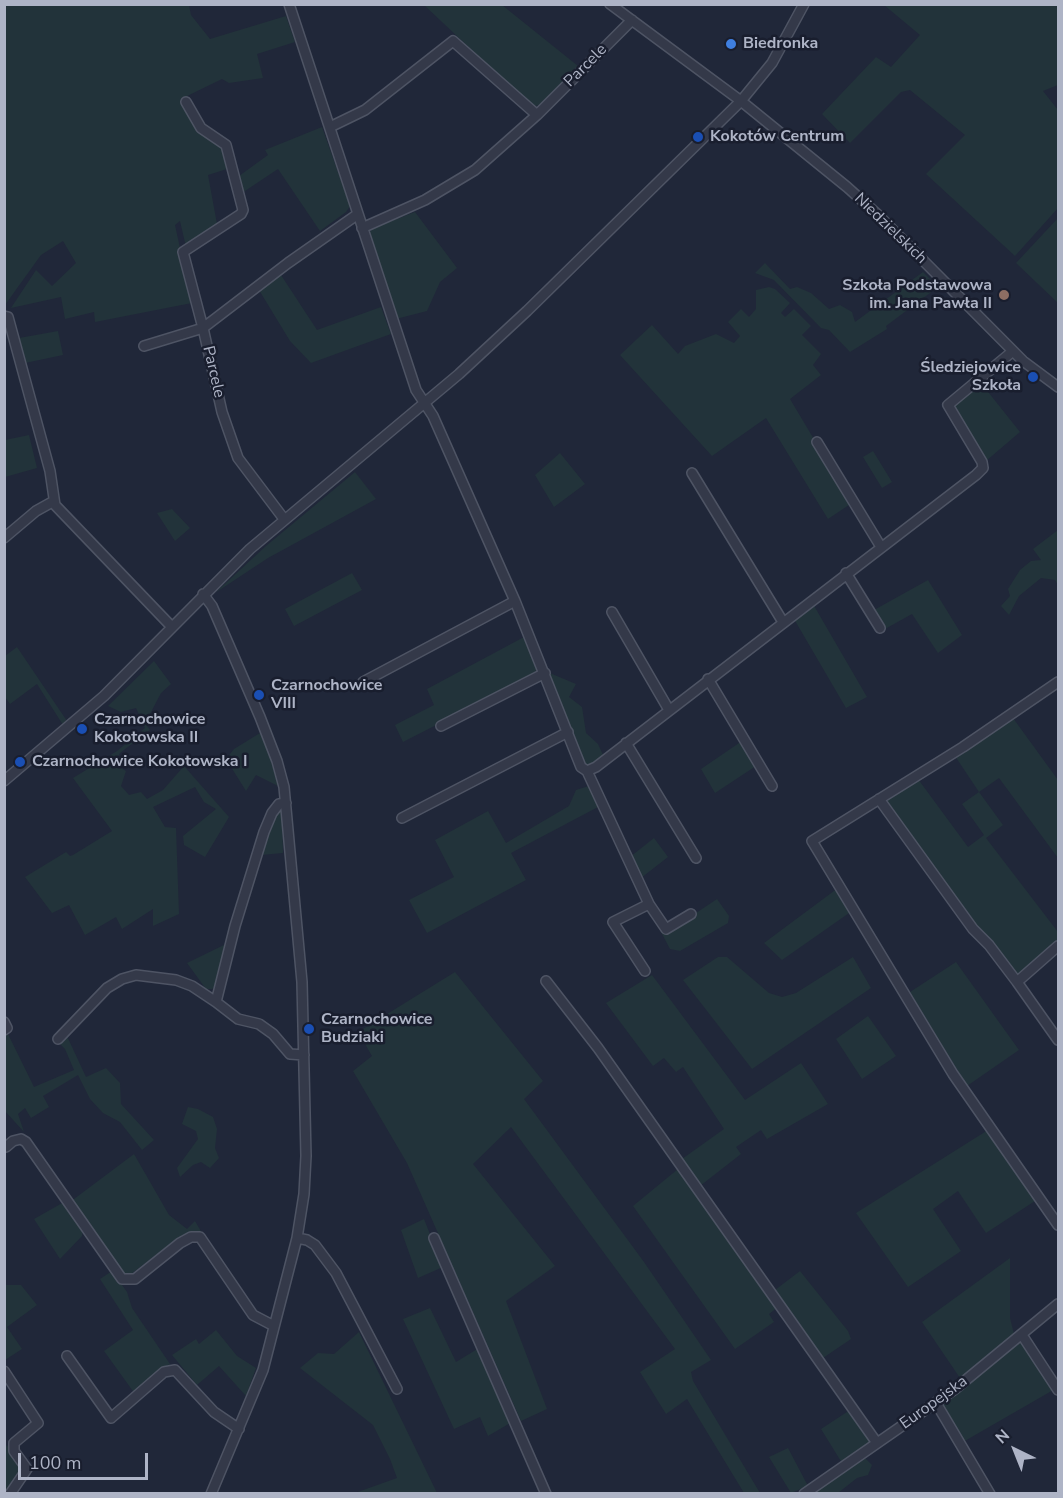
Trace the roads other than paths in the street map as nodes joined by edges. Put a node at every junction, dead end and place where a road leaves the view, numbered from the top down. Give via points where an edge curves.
1 (289, 4) edge
2 (610, 4) edge
3 (803, 5) edge
4 (632, 20) junction
5 (741, 101) junction
6 (186, 102) dead end
7 (537, 115) junction
8 (330, 127) junction
9 (358, 214) junction
10 (362, 228) junction
11 (4, 316) edge
12 (203, 328) junction
13 (144, 346) dead end
14 (1013, 351) junction
15 (1059, 387) edge
16 (425, 403) junction
17 (817, 442) dead end
18 (692, 473) dead end
19 (54, 501) junction
20 (284, 519) junction
21 (4, 538) edge
22 (881, 547) junction
23 (846, 573) junction
24 (203, 594) junction
25 (515, 601) junction
26 (612, 612) dead end
27 (783, 622) junction
28 (171, 626) junction
29 (880, 628) dead end
30 (545, 672) junction
31 (708, 679) junction
32 (363, 682) dead end
33 (1059, 682) edge
34 (669, 710) junction
35 (441, 726) dead end
36 (568, 732) junction
37 (626, 743) junction
38 (587, 771) junction
39 (4, 781) edge
40 (772, 786) dead end
41 (879, 799) junction
42 (286, 803) junction
43 (402, 818) dead end
44 (696, 858) dead end
45 (649, 904) junction
46 (692, 914) dead end
47 (1059, 946) edge
48 (645, 971) dead end
49 (546, 981) dead end
50 (1017, 982) junction
51 (216, 1002) junction
52 (4, 1022) edge
53 (4, 1030) edge
54 (58, 1039) dead end
55 (1059, 1040) edge
56 (304, 1055) junction
57 (6, 1147) dead end
58 (1059, 1225) edge
59 (297, 1238) junction
60 (434, 1238) dead end
61 (1059, 1304) edge
62 (274, 1326) junction
63 (1022, 1335) junction
64 (67, 1356) dead end
65 (4, 1371) edge
66 (397, 1389) dead end
67 (1059, 1390) edge
68 (936, 1402) junction
69 (239, 1429) junction
70 (877, 1443) junction
71 (10, 1494) edge
72 (211, 1494) edge
73 (546, 1494) edge
74 (804, 1494) edge
75 (990, 1494) edge

1 - 8 street
2 - 4 street, Niedzielskich
3 - 5 street via 772,63
4 - 5 street, Niedzielskich
4 - 7 street, Parcele
5 - 14 street, Niedzielskich via 877,213
5 - 16 street via 527,311
6 - 12 street via 201,128 226,145 243,210 183,252
7 - 8 street via 453,41 365,110
7 - 10 street, Parcele via 475,170
8 - 9 street
9 - 10 street
9 - 12 street, Parcele
10 - 16 street via 416,390
11 - 19 street via 8,317 50,471
12 - 13 street
12 - 20 street, Parcele via 222,412 238,458
14 - 15 street, Niedzielskich
14 - 22 street via 948,405 983,468
16 - 20 street
16 - 25 street
17 - 22 street
18 - 27 street
19 - 21 street
19 - 28 street via 58,510
20 - 24 street
22 - 23 street
23 - 27 street
23 - 29 street
24 - 28 street
24 - 42 street via 212,606 273,750
25 - 30 street
25 - 32 street
26 - 34 street
27 - 31 street
28 - 39 street via 98,702
30 - 35 street
30 - 36 street
31 - 34 street
31 - 40 street
33 - 41 street
34 - 37 street
36 - 38 street via 581,767
36 - 43 street
37 - 38 street
37 - 44 street
38 - 45 street
41 - 50 street via 973,929
41 - 58 street via 812,841 953,1074
42 - 51 street via 279,804 272,813 264,832
42 - 56 street via 302,982
45 - 46 street via 666,929
45 - 48 street via 613,922
47 - 50 street
49 - 70 street via 598,1048
50 - 55 street
51 - 54 street via 176,980 136,975 107,988
51 - 56 street via 238,1019 259,1024 290,1054
52 - 53 street via 8,1028
56 - 59 street via 306,1168
57 - 62 street via 21,1139 26,1142 122,1279 135,1279 180,1242 200,1237 253,1315
59 - 62 street
59 - 66 street via 315,1245 336,1273
60 - 73 street
61 - 63 street, Europejska
62 - 69 street via 263,1370
63 - 67 street
63 - 68 street, Europejska
64 - 69 street via 111,1418 164,1372 175,1370 214,1412
65 - 71 street via 38,1423 14,1443 14,1451 27,1469
68 - 70 street, Europejska
68 - 75 street
69 - 72 street
70 - 74 street, Europejska

